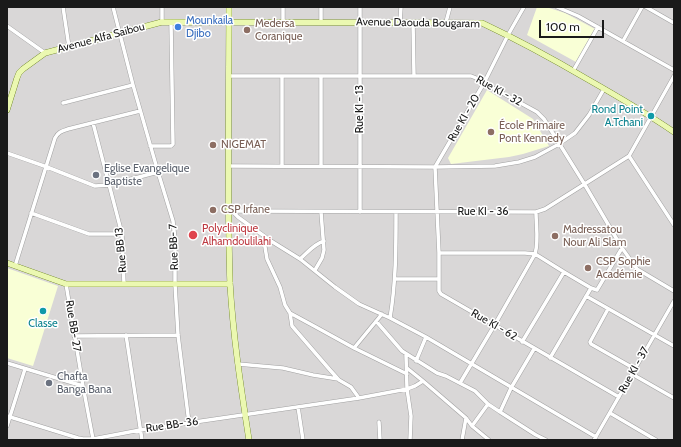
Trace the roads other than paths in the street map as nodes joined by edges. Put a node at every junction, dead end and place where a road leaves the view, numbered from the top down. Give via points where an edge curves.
1 (63, 7) edge
2 (113, 7) edge
3 (162, 7) edge
4 (229, 7) edge
5 (283, 7) edge
6 (321, 7) edge
7 (360, 7) edge
8 (400, 7) edge
9 (450, 7) edge
10 (524, 7) edge
11 (556, 7) edge
12 (642, 7) edge
13 (646, 7) edge
14 (162, 22) junction
15 (171, 22) junction
16 (229, 22) junction
17 (283, 22) junction
18 (321, 22) junction
19 (360, 22) junction
20 (400, 22) junction
21 (414, 22) junction
22 (446, 22) junction
23 (674, 23) edge
24 (7, 26) edge
25 (598, 27) junction
26 (120, 33) junction
27 (508, 35) junction
28 (623, 41) junction
29 (69, 47) junction
30 (46, 53) junction
31 (674, 70) edge
32 (573, 71) junction
33 (229, 76) junction
34 (282, 76) junction
35 (321, 76) junction
36 (360, 76) junction
37 (414, 76) junction
38 (674, 76) edge
39 (484, 83) junction
40 (133, 85) junction
41 (604, 89) junction
42 (8, 102) edge
43 (63, 103) dead end
44 (7, 110) edge
45 (140, 111) junction
46 (651, 117) junction
47 (93, 123) junction
48 (674, 132) edge
49 (559, 144) junction
50 (150, 146) junction
51 (7, 154) edge
52 (630, 156) junction
53 (229, 166) junction
54 (282, 166) junction
55 (321, 166) junction
56 (47, 167) junction
57 (360, 167) junction
58 (435, 167) junction
59 (158, 172) junction
60 (585, 184) junction
61 (109, 185) junction
62 (231, 211) junction
63 (321, 212) junction
64 (360, 212) junction
65 (396, 212) junction
66 (438, 212) junction
67 (536, 212) junction
68 (31, 213) junction
69 (674, 225) edge
70 (122, 234) junction
71 (263, 235) junction
72 (324, 241) junction
73 (622, 248) junction
74 (439, 253) junction
75 (535, 254) junction
76 (300, 259) junction
77 (7, 263) edge
78 (15, 266) junction
79 (315, 270) junction
80 (564, 272) junction
81 (395, 279) junction
82 (439, 279) junction
83 (66, 284) junction
84 (124, 284) junction
85 (175, 284) junction
86 (230, 284) junction
87 (591, 288) junction
88 (674, 291) edge
89 (586, 296) junction
90 (674, 301) edge
91 (608, 309) junction
92 (290, 313) junction
93 (382, 314) junction
94 (390, 318) junction
95 (376, 321) junction
96 (494, 326) junction
97 (126, 335) junction
98 (178, 335) junction
99 (654, 335) junction
100 (74, 336) junction
101 (426, 337) junction
102 (522, 342) junction
103 (674, 346) edge
104 (354, 348) junction
105 (534, 349) junction
106 (406, 355) junction
107 (550, 358) junction
108 (416, 361) junction
109 (7, 364) edge
110 (237, 364) junction
111 (471, 364) junction
112 (407, 368) junction
113 (25, 369) junction
114 (635, 369) junction
115 (407, 374) junction
116 (632, 374) junction
117 (339, 380) junction
118 (423, 381) junction
119 (460, 383) junction
120 (82, 386) junction
121 (511, 388) junction
122 (407, 389) junction
123 (619, 397) junction
124 (359, 398) junction
125 (674, 398) edge
126 (488, 404) junction
127 (298, 407) junction
128 (500, 412) junction
129 (610, 413) junction
130 (245, 415) junction
131 (8, 416) edge
132 (466, 418) junction
133 (379, 422) dead end
134 (189, 423) junction
135 (7, 426) edge
136 (472, 426) junction
137 (140, 430) junction
138 (94, 439) junction
139 (595, 439) edge
140 (142, 440) edge
141 (249, 440) edge
142 (303, 440) edge
143 (380, 440) edge
144 (410, 440) edge
145 (462, 440) edge
146 (489, 440) edge
147 (546, 440) edge
148 (656, 440) edge

1 - 29 street
2 - 26 street, Rue BB- 7
3 - 14 street
4 - 16 street
5 - 17 street
6 - 18 street
7 - 19 street, Rue KI - 13
8 - 20 street
9 - 22 street
10 - 27 street, Rue KI - 20
11 - 25 street
12 - 28 street
13 - 23 street
14 - 15 street, Avenue Alfa Saibou
14 - 26 street, Avenue Alfa Saibou
15 - 16 street, Avenue Alfa Saibou
15 - 50 street via 173,144
16 - 17 street, Avenue Daouda Bougaram
16 - 33 street
17 - 18 street, Avenue Daouda Bougaram
18 - 19 street, Avenue Daouda Bougaram
19 - 20 street, Avenue Daouda Bougaram
19 - 36 street, Rue KI - 13
20 - 21 street, Avenue Daouda Bougaram
21 - 22 street, Avenue Daouda Bougaram
21 - 37 street
22 - 27 street, Avenue Daouda Bougaram via 482,22
24 - 30 street
25 - 28 street
25 - 32 street
26 - 29 street, Avenue Alfa Saibou
26 - 40 street, Rue BB- 7
27 - 32 street, Avenue Daouda Bougaram
27 - 39 street, Rue KI - 20
28 - 31 street
29 - 30 street, Avenue Alfa Saibou
30 - 42 street, Avenue Alfa Saibou via 19,73
32 - 41 street, Avenue Daouda Bougaram
33 - 34 street, Rue KI - 32
33 - 53 street
34 - 35 street, Rue KI - 32
34 - 54 street
35 - 36 street, Rue KI - 32
35 - 55 street
36 - 37 street, Rue KI - 32
36 - 57 street, Rue KI - 13
37 - 39 street, Rue KI - 32 via 471,76
38 - 46 street, Rue KI - 36
39 - 49 street, Rue KI - 32 via 537,112
39 - 58 street, Rue KI - 20
40 - 43 street
40 - 45 street, Rue BB- 7
41 - 46 street, Avenue Daouda Bougaram
41 - 49 street via 580,128
42 - 44 street, Avenue Alfa Saibou
45 - 47 street
45 - 50 street, Rue BB- 7
46 - 48 street, Avenue Daouda Bougaram
46 - 52 street, Rue KI - 36
47 - 56 street via 61,131 55,138
47 - 61 street, Rue BB 13
49 - 58 street via 518,162 495,166
49 - 60 street, Rue KI - 32
50 - 59 street, Rue BB- 7
51 - 56 street
52 - 60 street, Rue KI - 36
52 - 69 street
53 - 54 street
53 - 62 street
54 - 55 street
55 - 57 street
56 - 61 street via 91,185
56 - 68 street
57 - 58 street
57 - 64 street, Rue KI - 13
58 - 66 street
59 - 61 street
59 - 85 street, Rue BB- 7 via 173,221
60 - 67 street, Rue KI - 36
60 - 73 street, Rue KI - 32
61 - 70 street, Rue BB 13
62 - 63 street, Rue KI - 36
62 - 71 street
62 - 86 street
63 - 64 street, Rue KI - 36
63 - 72 street
64 - 65 street, Rue KI - 36
65 - 66 street, Rue KI - 36
65 - 81 street
66 - 67 street, Rue KI - 36
66 - 74 street, Rue KI - 62
67 - 75 street
68 - 70 street via 89,234
68 - 78 street
70 - 84 street, Rue BB 13
71 - 76 street
71 - 92 street via 268,259
72 - 76 street
72 - 79 street via 322,258
73 - 87 street via 598,290
73 - 88 street, Rue KI - 32 via 637,269
74 - 75 street
74 - 82 street, Rue KI - 62
75 - 80 street
75 - 96 street
76 - 79 street
77 - 78 street
78 - 83 street
79 - 93 street via 359,304
80 - 87 street
80 - 102 street
81 - 82 street
81 - 94 street
82 - 96 street, Rue KI - 62 via 441,294
83 - 84 street
83 - 100 street, Rue BB- 27
84 - 85 street
85 - 86 street
85 - 98 street, Rue BB- 7
86 - 110 street
87 - 89 street
89 - 91 street
89 - 107 street
90 - 99 street, Rue KI - 37
91 - 99 street
91 - 114 street via 590,342
92 - 104 street
92 - 117 street via 292,326
93 - 94 street
93 - 95 street
94 - 101 street
95 - 104 street
95 - 106 street
96 - 102 street, Rue KI - 62
96 - 111 street
97 - 98 street
97 - 100 street
97 - 137 street
98 - 134 street, Rue BB- 7
99 - 103 street
99 - 114 street, Rue KI - 37
100 - 120 street, Rue BB- 27
101 - 108 street
101 - 111 street
102 - 105 street, Rue KI - 62
104 - 115 street
105 - 107 street, Rue KI - 62
105 - 121 street
106 - 108 street
106 - 112 street
107 - 123 street, Rue KI - 62
108 - 119 street
109 - 113 street
110 - 117 street via 282,368
110 - 130 street
111 - 119 street
111 - 121 street
112 - 115 street
112 - 118 street
113 - 120 street
113 - 131 street
114 - 116 street, Rue KI - 37
115 - 122 street
116 - 123 street, Rue KI - 37
116 - 125 street
117 - 124 street via 351,387
118 - 122 street, Rue BB- 36
118 - 132 street
119 - 126 street via 476,392
120 - 138 street, Rue BB- 27
121 - 128 street
121 - 139 street
122 - 124 street, Rue BB- 36
122 - 144 street via 411,416
123 - 129 street, Rue KI - 37
124 - 127 street, Rue BB- 36
126 - 128 street
126 - 136 street
127 - 130 street, Rue BB- 36
127 - 142 street
128 - 147 street
129 - 139 street, Rue KI - 37
129 - 148 street
130 - 134 street, Rue BB- 36
130 - 141 street
131 - 135 street
131 - 138 street, Rue BB- 36 via 78,438
132 - 136 street
132 - 145 street
133 - 143 street
134 - 137 street, Rue BB- 36
136 - 146 street
137 - 138 street, Rue BB- 36
137 - 140 street

